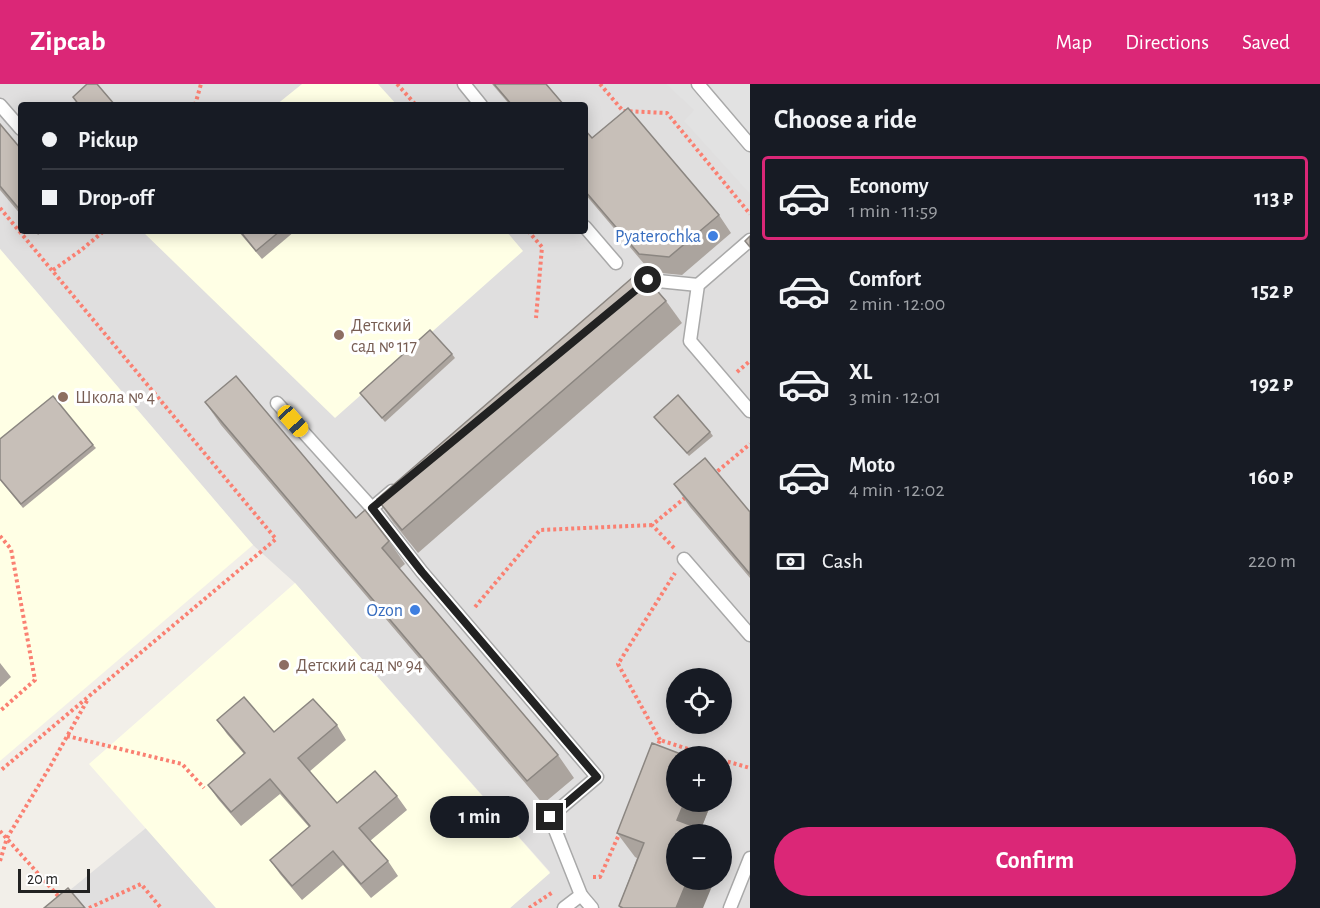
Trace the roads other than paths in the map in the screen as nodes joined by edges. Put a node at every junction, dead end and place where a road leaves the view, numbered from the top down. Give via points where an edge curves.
1 (464, 84) edge
2 (698, 84) edge
3 (479, 102) edge
4 (0, 105) edge
5 (18, 126) edge
6 (750, 145) edge
7 (588, 230) edge
8 (750, 240) edge
9 (616, 263) dead end
10 (698, 285) junction
11 (627, 297) edge
12 (277, 403) dead end
13 (750, 411) edge
14 (399, 486) edge
15 (372, 508) junction
16 (684, 559) road end
17 (750, 635) edge
18 (750, 858) edge
19 (581, 895) junction
20 (564, 908) edge
21 (592, 908) edge
22 (730, 908) edge

1 - 3 lane
2 - 6 lane
4 - 5 lane
7 - 9 lane
8 - 10 lane
10 - 11 lane via 648,280
10 - 13 lane via 690,341
12 - 15 lane
14 - 15 lane
15 - 19 lane via 597,777 550,817
16 - 17 lane
18 - 22 lane
19 - 20 lane
19 - 21 lane

